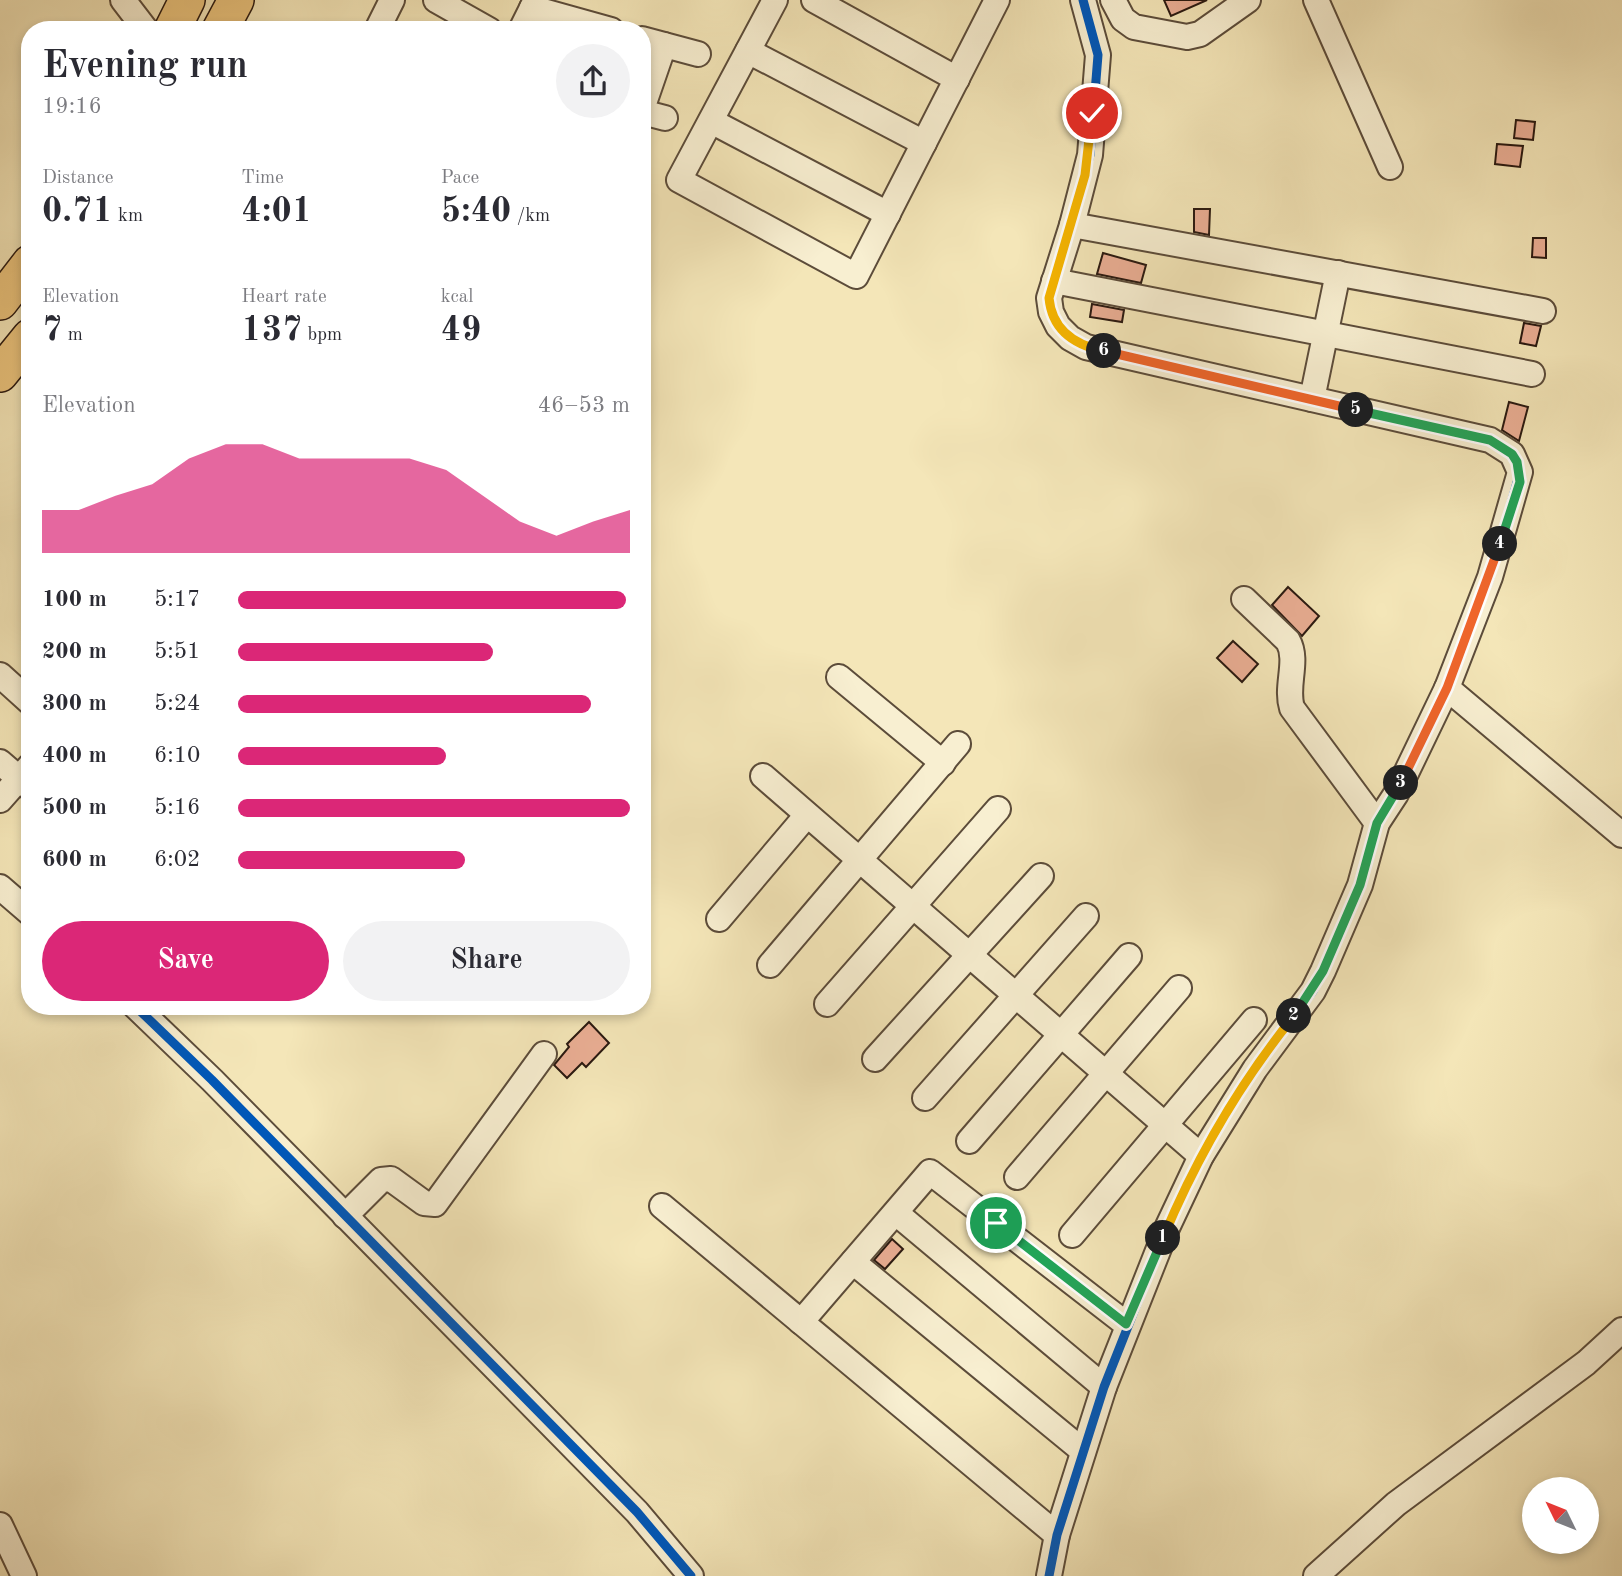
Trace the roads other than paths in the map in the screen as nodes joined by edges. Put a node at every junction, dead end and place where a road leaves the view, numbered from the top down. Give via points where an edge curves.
1 (123, 0) edge
2 (187, 0) edge
3 (236, 0) edge
4 (392, 0) edge
5 (436, 0) edge
6 (775, 0) edge
7 (814, 0) edge
8 (1083, 0) edge
9 (1113, 0) edge
10 (1248, 0) edge
11 (1316, 0) edge
12 (992, 2) edge
13 (534, 4) edge
14 (461, 6) edge
15 (139, 21) edge
16 (176, 21) edge
17 (225, 21) edge
18 (382, 21) edge
19 (478, 21) edge
20 (526, 21) edge
21 (584, 21) edge
22 (653, 42) edge
23 (748, 51) junction
24 (698, 54) dead end
25 (957, 79) junction
26 (651, 89) edge
27 (711, 121) junction
28 (924, 143) junction
29 (1390, 167) dead end
30 (888, 214) junction
31 (1072, 225) junction
32 (1338, 274) junction
33 (21, 275) edge
34 (1054, 281) junction
35 (0, 302) edge
36 (1543, 311) dead end
37 (1325, 334) junction
38 (21, 348) edge
39 (0, 374) edge
40 (1532, 374) dead end
41 (1312, 399) junction
42 (1244, 599) dead end
43 (0, 675) edge
44 (839, 677) dead end
45 (1447, 688) junction
46 (21, 694) edge
47 (0, 762) edge
48 (21, 775) edge
49 (763, 776) dead end
50 (21, 782) edge
51 (0, 800) edge
52 (998, 809) dead end
53 (807, 815) junction
54 (1377, 823) junction
55 (1622, 835) edge
56 (861, 861) junction
57 (1041, 876) dead end
58 (0, 887) edge
59 (21, 905) edge
60 (912, 905) junction
61 (1086, 916) dead end
62 (719, 919) dead end
63 (970, 956) junction
64 (1129, 956) dead end
65 (770, 965) dead end
66 (1178, 988) dead end
67 (1016, 995) junction
68 (827, 1004) dead end
69 (144, 1015) edge
70 (1254, 1020) dead end
71 (1061, 1035) junction
72 (544, 1054) dead end
73 (876, 1059) dead end
74 (1107, 1074) junction
75 (925, 1098) dead end
76 (1166, 1126) junction
77 (969, 1141) dead end
78 (1201, 1156) junction
79 (1017, 1177) dead end
80 (662, 1206) dead end
81 (896, 1213) junction
82 (345, 1216) junction
83 (1073, 1235) dead end
84 (853, 1262) junction
85 (801, 1322) junction
86 (1126, 1324) junction
87 (1622, 1330) edge
88 (1104, 1387) junction
89 (1083, 1451) junction
90 (0, 1525) edge
91 (1056, 1535) junction
92 (24, 1576) edge
93 (691, 1576) edge
94 (1049, 1576) edge
95 (1316, 1576) edge

1 - 15 street
2 - 16 highway
3 - 17 highway
4 - 18 street
5 - 14 street
6 - 23 street
7 - 25 street
8 - 31 street via 1095,36 1098,74 1090,155
9 - 10 street via 1123,19 1135,27 1188,37 1200,34
11 - 29 street
12 - 25 street
13 - 20 street
13 - 21 street
14 - 19 street
22 - 24 street
22 - 26 street
23 - 27 street
23 - 28 street
25 - 28 street
27 - 30 street
27 - 30 street via 679,180 856,276
28 - 30 street
31 - 32 street
31 - 34 street
32 - 36 street
32 - 37 street
33 - 35 highway
34 - 37 street
34 - 41 street via 1051,312 1070,338 1086,347
37 - 40 street
37 - 41 street
38 - 39 highway
41 - 45 street via 1490,440 1517,462 1520,482
42 - 54 street via 1293,649 1292,708
43 - 46 street
44 - 56 street via 950,753
45 - 54 street via 1396,794
45 - 55 street
47 - 48 street
49 - 53 street
50 - 51 street
52 - 60 street
53 - 56 street
53 - 62 street
54 - 78 street via 1360,885 1313,991 1255,1069
56 - 60 street
56 - 65 street
57 - 63 street
58 - 59 street
60 - 63 street
60 - 68 street
61 - 67 street
63 - 67 street
63 - 73 street
64 - 71 street
66 - 74 street
67 - 71 street
67 - 75 street
69 - 82 street
70 - 76 street
71 - 74 street
71 - 77 street
72 - 82 street via 435,1204 424,1203 391,1179 381,1181
74 - 76 street
74 - 79 street
76 - 78 street
76 - 83 street
78 - 86 street
80 - 85 street
81 - 84 street
81 - 86 street via 930,1172
81 - 88 street
82 - 93 street via 637,1512
84 - 85 street
84 - 89 street
85 - 91 street
86 - 88 street
87 - 95 street via 1586,1363 1396,1504
88 - 89 street
89 - 91 street
90 - 92 street
91 - 94 street

